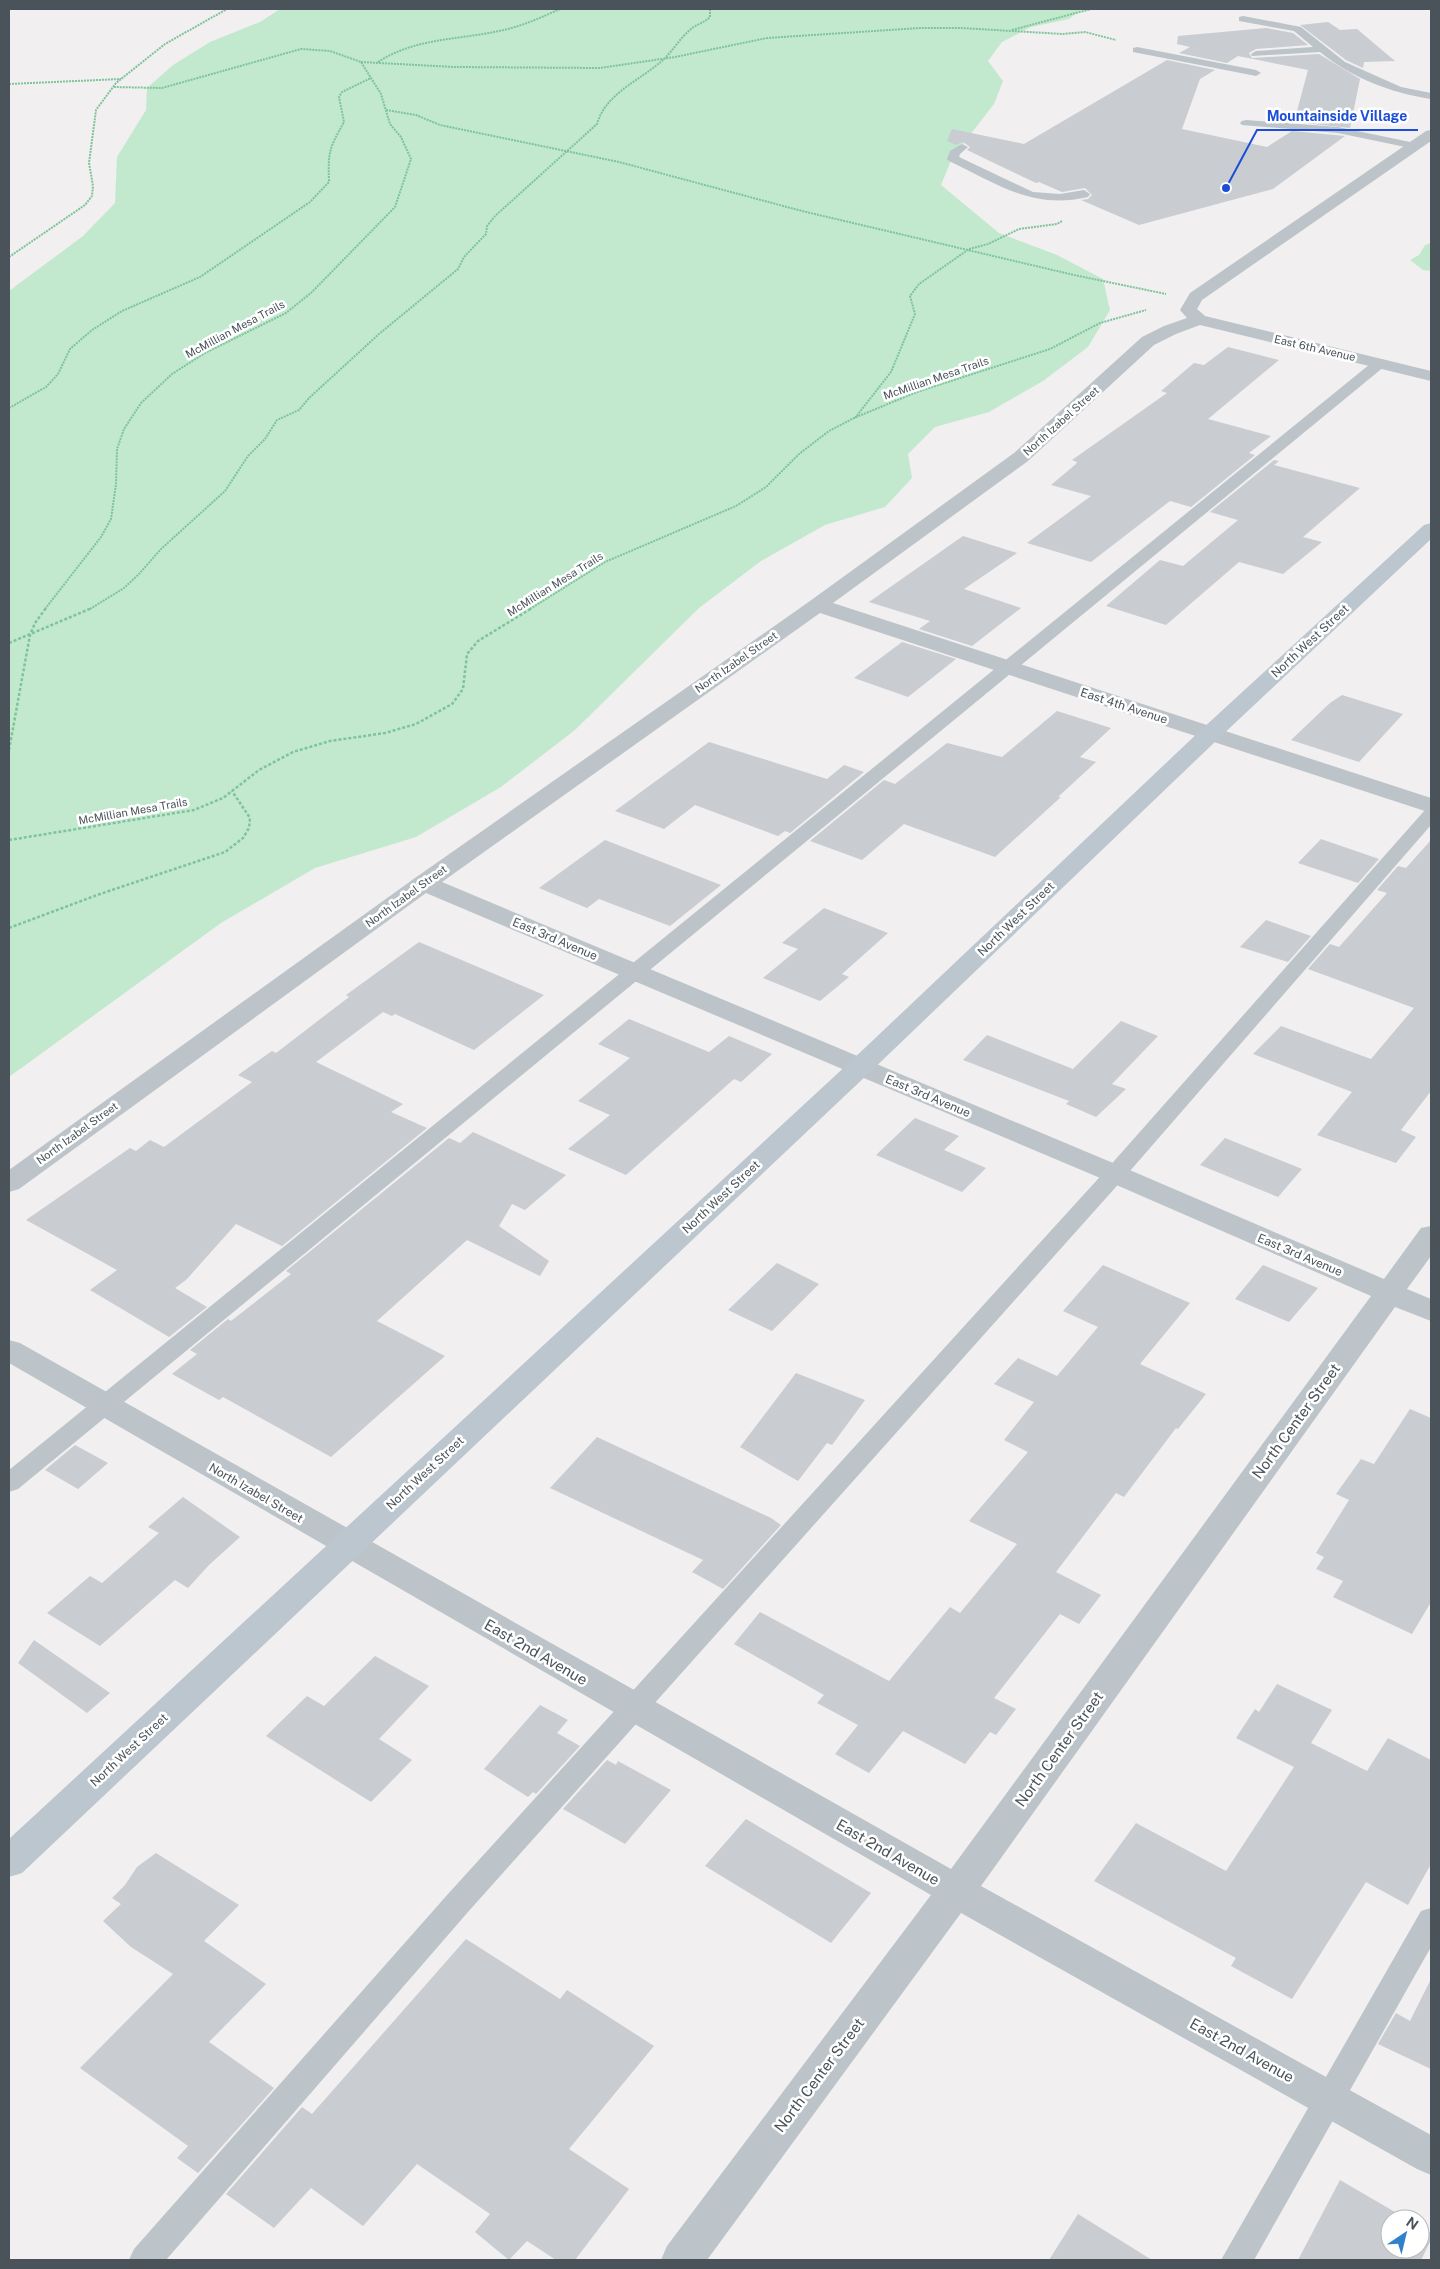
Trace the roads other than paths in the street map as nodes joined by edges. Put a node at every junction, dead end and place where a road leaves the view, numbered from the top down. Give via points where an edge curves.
1 (1243, 19) dead end
2 (1322, 49) junction
3 (1137, 50) road end
4 (1256, 54) dead end
5 (1256, 73) dead end
6 (1431, 96) edge
7 (1246, 123) dead end
8 (1431, 134) edge
9 (1415, 146) junction
10 (962, 147) dead end
11 (1084, 194) dead end
12 (1199, 320) junction
13 (1380, 363) junction
14 (1431, 376) edge
15 (1431, 529) edge
16 (817, 606) junction
17 (1007, 668) junction
18 (1210, 734) junction
19 (1431, 806) edge
20 (1431, 814) edge
21 (424, 883) junction
22 (634, 972) junction
23 (859, 1068) junction
24 (1115, 1174) junction
25 (9, 1183) edge
26 (1431, 1234) edge
27 (1388, 1293) junction
28 (1431, 1311) edge
29 (9, 1350) edge
30 (104, 1405) junction
31 (9, 1483) edge
32 (348, 1545) junction
33 (634, 1708) junction
34 (9, 1862) edge
35 (956, 1891) junction
36 (1431, 1920) edge
37 (1329, 2099) junction
38 (1431, 2156) edge
39 (145, 2260) edge
40 (682, 2260) edge
41 (1237, 2260) edge

1 - 2 lane via 1297,29
2 - 4 lane
2 - 6 lane via 1341,64 1398,90
3 - 5 lane
7 - 9 lane via 1338,130
8 - 9 street
9 - 12 street via 1196,297 1188,310
10 - 11 lane via 954,153 953,159 1030,195 1060,198
12 - 13 street, East 6th Avenue
12 - 16 street, North Izabel Street via 1148,341 1021,457
13 - 14 street, East 6th Avenue
13 - 17 lane
15 - 18 street, North West Street
16 - 17 street, East 4th Avenue
16 - 21 street, North Izabel Street
17 - 18 street, East 4th Avenue
17 - 22 lane
18 - 19 street, East 4th Avenue
18 - 23 street, North West Street
20 - 24 lane
21 - 22 street, East 3rd Avenue
21 - 25 street, North Izabel Street
22 - 23 street, East 3rd Avenue
22 - 30 lane
23 - 24 street, East 3rd Avenue
23 - 32 street, North West Street
24 - 27 street, East 3rd Avenue
24 - 33 lane
26 - 27 street, North Center Street
27 - 28 street, East 3rd Avenue
27 - 35 street, North Center Street
29 - 30 street, North Izabel Street
30 - 31 lane
30 - 32 street, North Izabel Street
32 - 33 street, East 2nd Avenue
32 - 34 street, North West Street
33 - 35 street, East 2nd Avenue
33 - 39 lane
35 - 37 street, East 2nd Avenue
35 - 40 street, North Center Street
36 - 37 lane
37 - 38 street, East 2nd Avenue
37 - 41 lane

